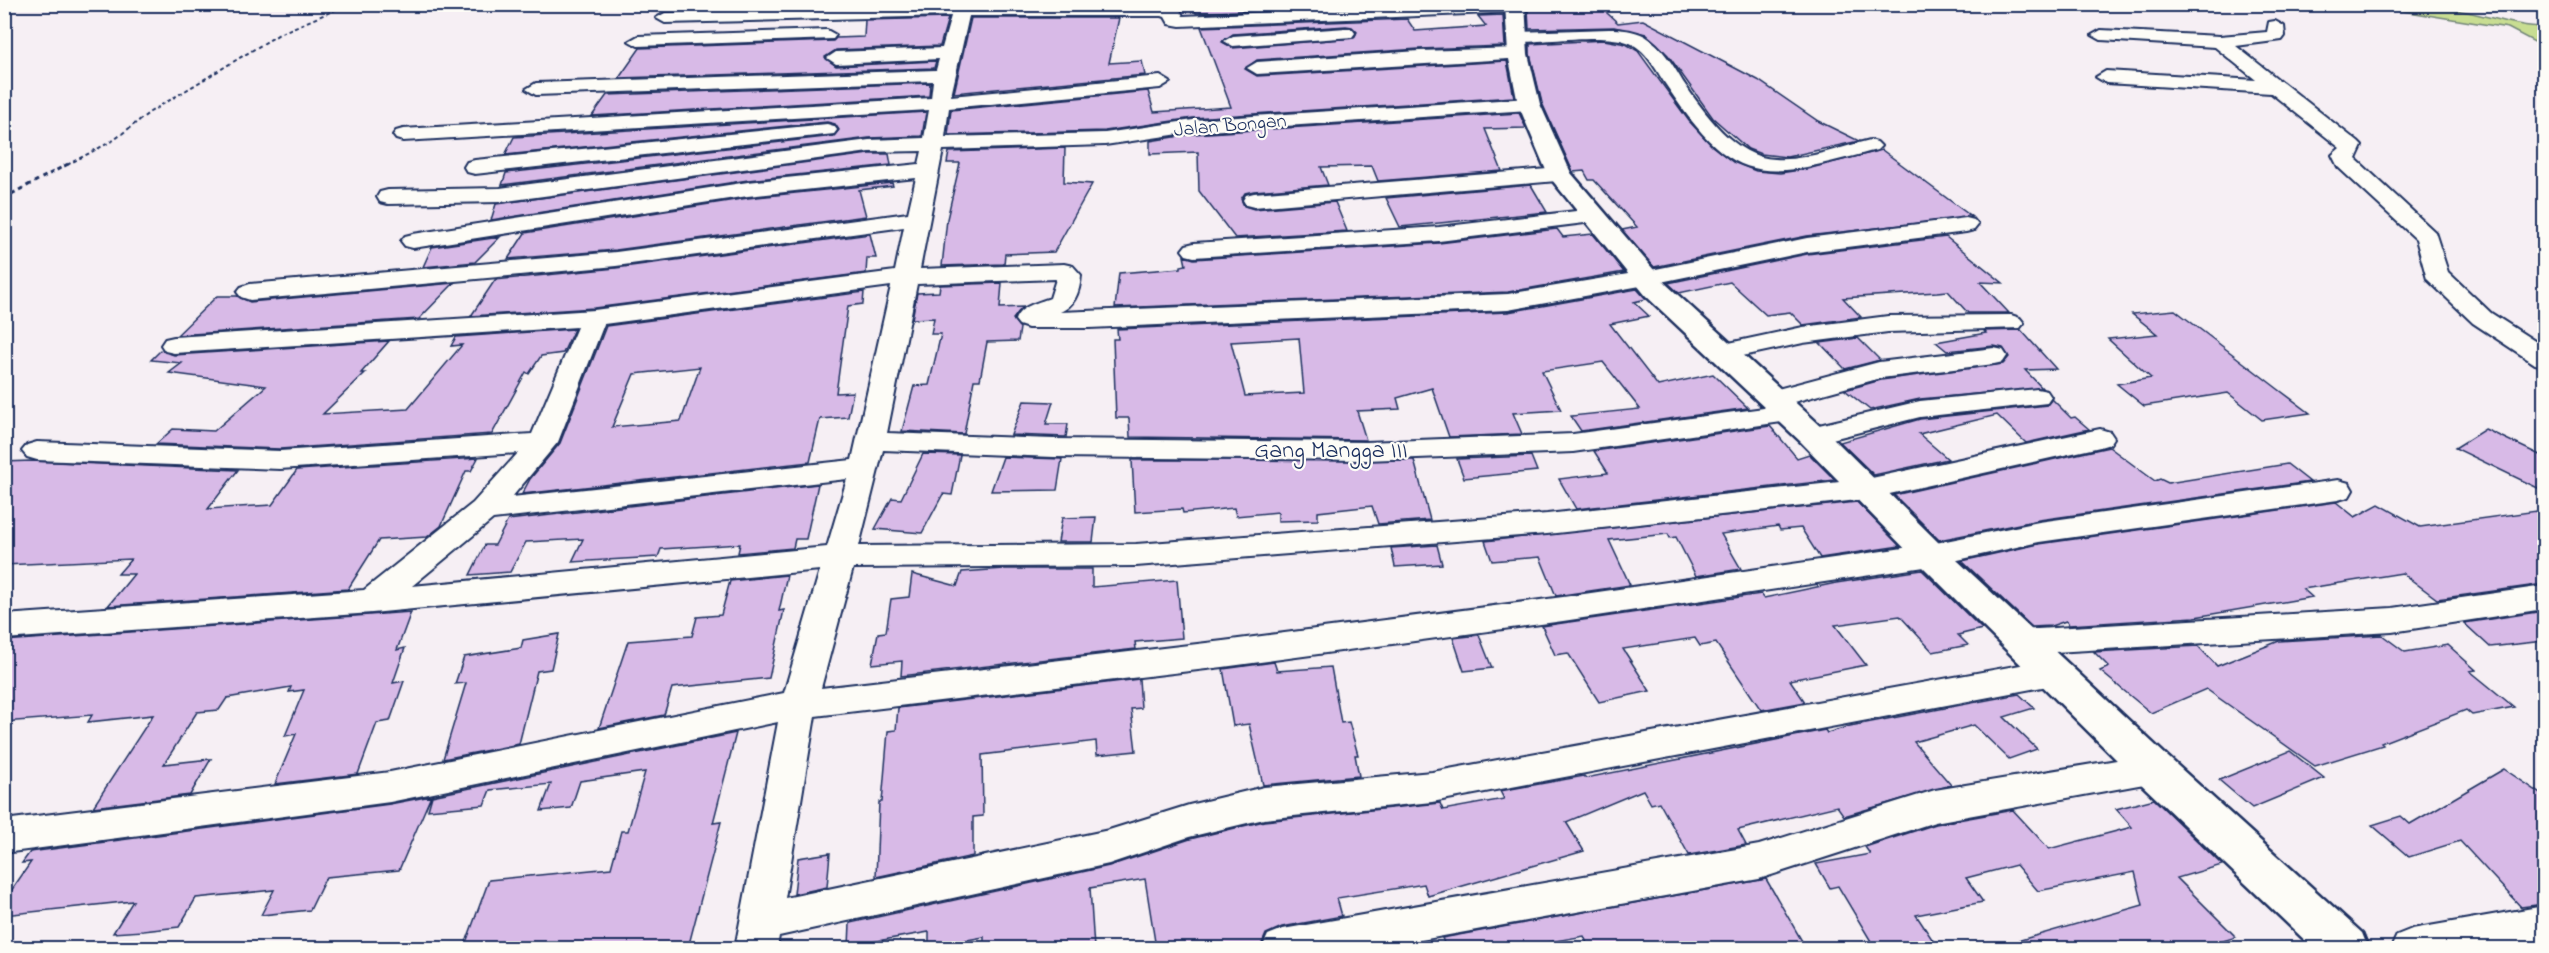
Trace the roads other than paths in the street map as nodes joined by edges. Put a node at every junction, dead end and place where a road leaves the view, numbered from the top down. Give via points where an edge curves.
1 (665, 18) dead end
2 (1516, 26) edge
3 (2275, 26) dead end
4 (1387, 30) dead end
5 (1363, 32) dead end
6 (850, 34) dead end
7 (2101, 34) dead end
8 (639, 41) dead end
9 (1233, 41) dead end
10 (2220, 42) junction
11 (812, 59) dead end
12 (948, 68) edge
13 (1257, 68) dead end
14 (2106, 77) dead end
15 (1160, 81) dead end
16 (2277, 87) junction
17 (536, 89) dead end
18 (1529, 104) junction
19 (403, 135) dead end
20 (1869, 146) dead end
21 (475, 167) dead end
22 (1560, 176) junction
23 (388, 197) dead end
24 (1254, 200) dead end
25 (1593, 216) junction
26 (916, 219) junction
27 (1966, 225) dead end
28 (413, 241) dead end
29 (1194, 250) dead end
30 (904, 277) junction
31 (1646, 278) junction
32 (250, 292) dead end
33 (594, 318) junction
34 (2011, 323) dead end
35 (174, 345) dead end
36 (1724, 352) junction
37 (1994, 356) dead end
38 (2544, 358) edge
39 (2037, 397) dead end
40 (1791, 415) junction
41 (2100, 438) dead end
42 (543, 442) junction
43 (37, 451) dead end
44 (868, 454) junction
45 (1867, 489) junction
46 (2338, 490) dead end
47 (484, 510) junction
48 (1931, 555) junction
49 (840, 556) junction
50 (2544, 598) edge
51 (372, 601) junction
52 (4, 627) edge
53 (2022, 642) junction
54 (2053, 672) junction
55 (799, 704) junction
56 (2153, 769) junction
57 (8, 845) edge
58 (2544, 924) edge
59 (758, 935) edge
60 (1283, 948) edge
61 (2345, 948) edge
62 (2412, 948) edge

1 - 12 street
2 - 4 street
2 - 12 street via 1180,21 1167,11 1118,12
2 - 13 street via 1419,57
2 - 18 street
2 - 20 street via 1630,36 1637,40 1660,60 1710,130 1752,163 1778,166
3 - 10 street via 2276,36
5 - 9 street
6 - 8 street
7 - 10 street
10 - 16 street
11 - 12 street
12 - 15 street
12 - 17 street
12 - 18 street, Jalan Bongan via 1105,139 1193,126
12 - 19 street
12 - 21 street via 765,135
12 - 23 street via 869,146 500,195
12 - 26 street
12 - 28 street via 772,186
14 - 16 street
16 - 38 street via 2351,146 2350,152 2343,155 2346,162 2427,237 2436,274 2482,318
18 - 22 street
22 - 24 street
22 - 25 street
25 - 29 street via 1439,234
25 - 31 street
26 - 30 street
26 - 32 street via 616,259
27 - 31 street via 1807,245
30 - 31 street via 1066,272 1069,281 1063,299 1056,307 1029,316 1030,321 1508,302
30 - 33 street
30 - 44 street
31 - 36 street
33 - 35 street
33 - 42 street
34 - 36 street via 1888,324 1803,335
36 - 40 street
37 - 40 street via 1879,370
39 - 40 street via 1920,409
40 - 44 street, Gang Mangga III via 1573,443 1366,451 1054,448
40 - 45 street
41 - 45 street
42 - 43 street via 280,460
42 - 47 street
44 - 47 street, Gang Mangga III
44 - 49 street
45 - 48 street
45 - 49 street via 1547,524 1148,554
46 - 48 street via 2039,532
47 - 51 street
48 - 53 street
48 - 55 street via 1223,654
49 - 51 street
49 - 55 street
50 - 53 street via 2392,620
51 - 52 street
53 - 54 street
54 - 56 street
54 - 59 street via 1432,787 1264,803 1189,821 1109,848
55 - 57 street via 390,787
55 - 59 street
56 - 60 street via 1935,806 1760,862
56 - 61 street
58 - 62 street

